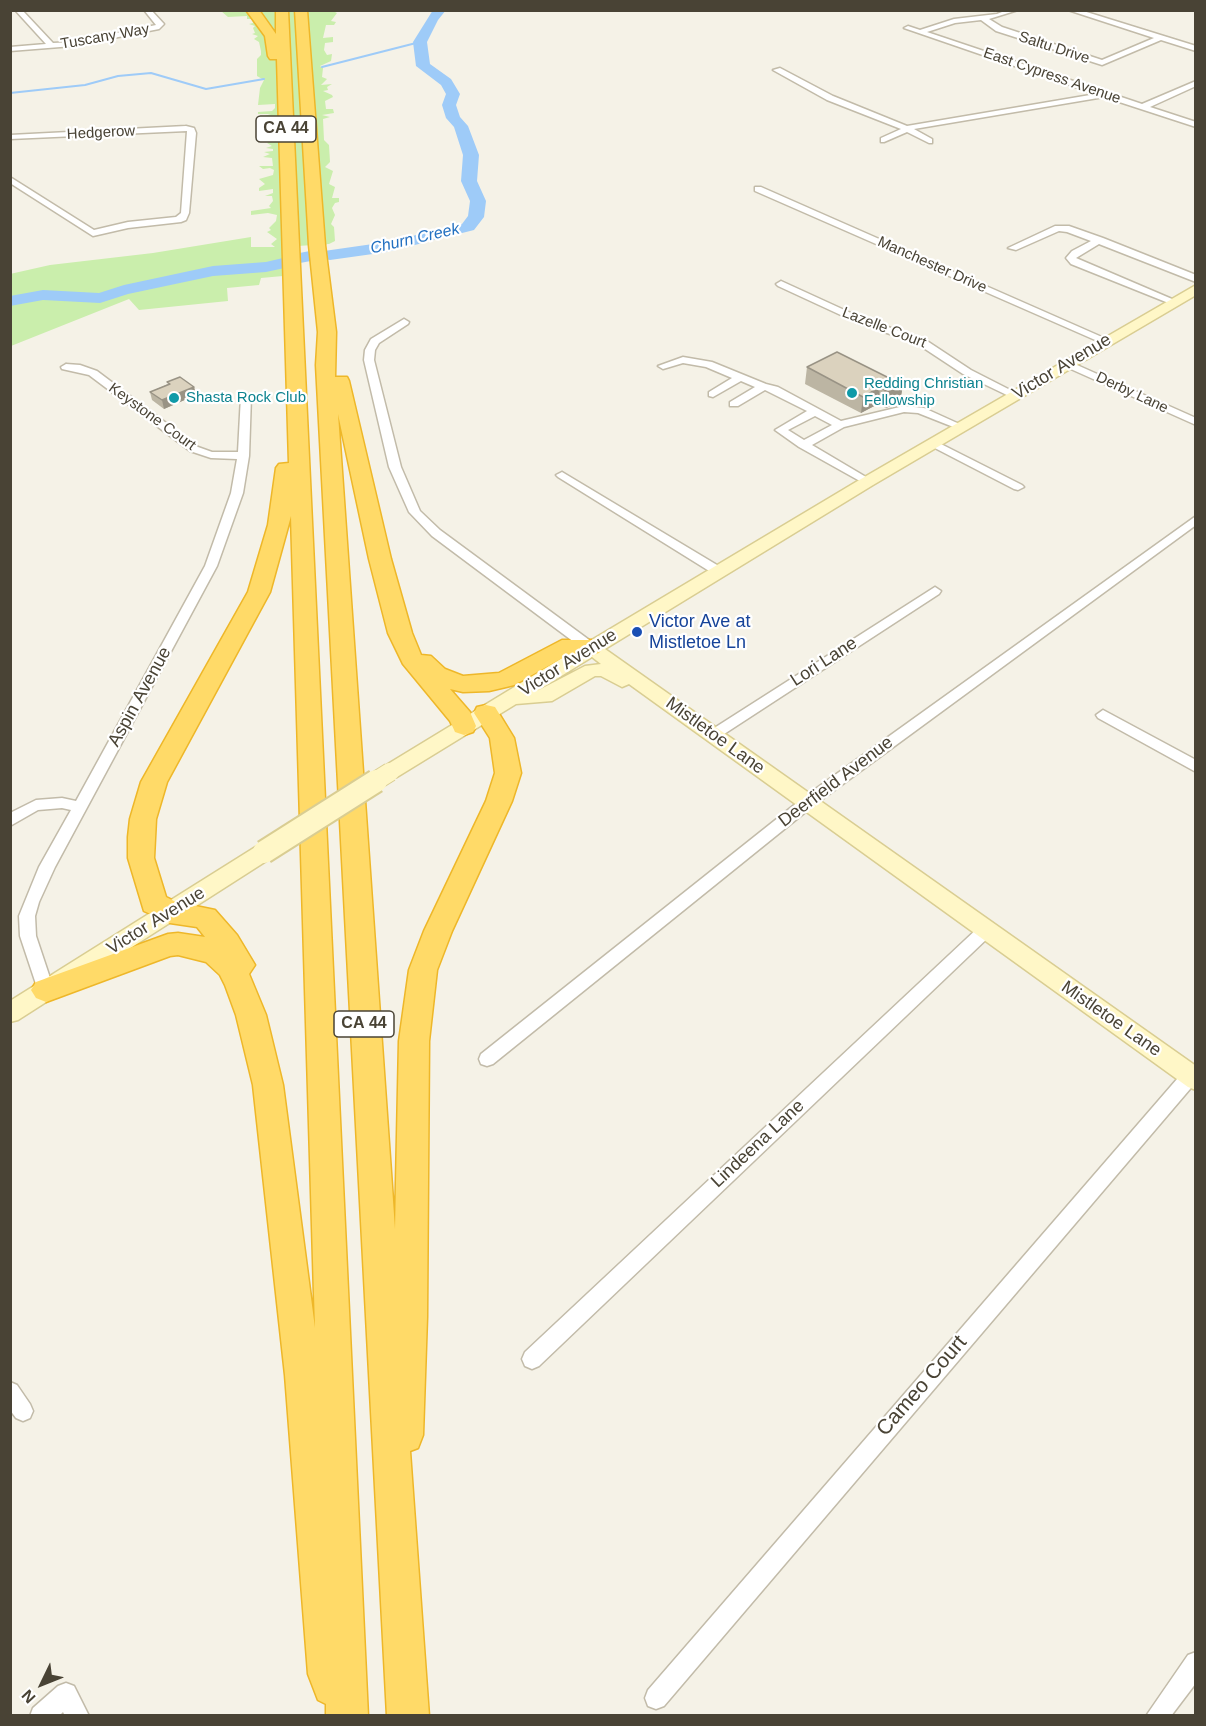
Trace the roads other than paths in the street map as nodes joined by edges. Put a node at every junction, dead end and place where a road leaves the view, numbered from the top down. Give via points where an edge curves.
1 (18, 10) edge
2 (147, 10) edge
3 (252, 10) edge
4 (282, 10) edge
5 (301, 10) edge
6 (1015, 10) edge
7 (1071, 10) edge
8 (983, 18) junction
9 (315, 22) dead end
10 (908, 28) dead end
11 (920, 32) junction
12 (1160, 38) junction
13 (51, 46) junction
14 (10, 49) edge
15 (1196, 49) edge
16 (305, 67) junction
17 (777, 70) dead end
18 (1196, 83) edge
19 (284, 85) junction
20 (1106, 94) junction
21 (1143, 107) junction
22 (1196, 125) edge
23 (907, 129) junction
24 (10, 137) edge
25 (884, 140) dead end
26 (929, 141) dead end
27 (10, 179) edge
28 (758, 189) dead end
29 (1100, 240) junction
30 (1013, 248) dead end
31 (1196, 279) edge
32 (781, 284) dead end
33 (1188, 296) edge
34 (405, 322) dead end
35 (327, 332) junction
36 (1106, 341) junction
37 (1068, 364) junction
38 (663, 366) dead end
39 (66, 367) dead end
40 (739, 378) junction
41 (763, 387) junction
42 (713, 394) dead end
43 (1015, 395) junction
44 (246, 396) dead end
45 (734, 404) dead end
46 (815, 411) junction
47 (297, 422) junction
48 (1196, 422) edge
49 (840, 425) junction
50 (961, 427) junction
51 (933, 443) junction
52 (803, 445) junction
53 (243, 456) junction
54 (562, 475) dead end
55 (867, 482) junction
56 (1018, 487) dead end
57 (1196, 519) edge
58 (718, 571) junction
59 (935, 591) dead end
60 (400, 633) junction
61 (591, 648) junction
62 (667, 701) junction
63 (487, 713) junction
64 (1103, 715) dead end
65 (713, 735) junction
66 (1196, 767) edge
67 (808, 802) junction
68 (80, 807) junction
69 (10, 822) edge
70 (170, 912) junction
71 (986, 930) junction
72 (46, 990) junction
73 (10, 1012) edge
74 (487, 1059) dead end
75 (1193, 1078) edge
76 (268, 1084) junction
77 (532, 1359) dead end
78 (10, 1392) edge
79 (23, 1411) dead end
80 (394, 1501) junction
81 (1196, 1663) edge
82 (656, 1698) dead end
83 (41, 1716) edge
84 (78, 1716) edge
85 (341, 1716) edge
86 (347, 1716) edge
87 (408, 1716) edge
88 (1157, 1716) edge

1 - 13 street, Tuscany Way
2 - 13 street, Tuscany Way via 159,27
3 - 19 highway via 271,36
4 - 19 highway, CA 44
5 - 16 highway, CA 44
6 - 8 street
7 - 12 street
8 - 11 street via 950,21
8 - 12 street, Saltu Drive via 1003,31 1102,63
9 - 16 highway
10 - 11 street, East Cypress Avenue
11 - 20 street, East Cypress Avenue
12 - 15 street
13 - 14 street, Tuscany Way
16 - 35 highway, CA 44
17 - 23 street via 830,98
18 - 21 street
19 - 47 highway, CA 44
20 - 21 street, East Cypress Avenue
20 - 23 street
21 - 22 street, East Cypress Avenue
23 - 25 street
23 - 26 street
24 - 27 street, Hedgerow via 191,130 183,218 176,221 93,233
28 - 36 street, Manchester Drive
29 - 30 street via 1058,228
29 - 31 street
29 - 33 street via 1071,258
32 - 43 street, Lazelle Court via 849,316 920,341 967,372
33 - 36 main road, Victor Avenue
34 - 61 street, Mistletoe Lane via 375,340 369,360 395,467 415,512 436,533
35 - 60 highway via 333,343 377,548
35 - 80 highway, CA 44 via 325,365
36 - 37 main road, Victor Avenue
37 - 43 main road, Victor Avenue
37 - 48 street, Derby Lane
38 - 40 street via 691,360
39 - 53 street, Keystone Court via 93,373 194,449 211,455
40 - 41 street
40 - 42 street
41 - 45 street
41 - 46 street
43 - 50 main road, Victor Avenue
44 - 53 street, Aspin Avenue
46 - 49 street
46 - 52 street via 780,430
47 - 70 highway via 290,438 279,525 259,592 154,782 143,819 141,858 146,881 154,903
47 - 86 highway, CA 44
49 - 50 street via 904,408 920,410
49 - 52 street
50 - 51 main road, Victor Avenue
51 - 55 main road, Victor Avenue
51 - 56 street
52 - 55 street
53 - 68 street, Aspin Avenue via 237,493 211,566
54 - 58 street
55 - 58 main road, Victor Avenue
57 - 67 street, Deerfield Avenue
58 - 61 main road, Victor Avenue
59 - 65 street, Lori Lane
60 - 61 highway via 437,675 463,684 506,680 567,647
60 - 63 highway via 411,658 455,711
61 - 62 main road, Mistletoe Lane
61 - 63 main road, Victor Avenue
62 - 63 main road via 654,699 603,670 587,671 545,697
62 - 65 main road, Mistletoe Lane
63 - 70 main road, Victor Avenue, bridge
63 - 80 highway via 502,738 508,773 499,801 438,932 423,970 418,997 407,1419
64 - 66 street
65 - 67 main road, Mistletoe Lane
67 - 71 main road, Mistletoe Lane
67 - 74 street, Deerfield Avenue
68 - 69 street via 62,803 36,805
68 - 72 street, Aspin Avenue via 36,889 27,916 28,936
70 - 72 main road, Victor Avenue
70 - 76 highway via 205,918 237,957 260,1009 268,1049
71 - 75 main road, Mistletoe Lane
71 - 77 street, Lindeena Lane
72 - 73 main road, Victor Avenue
72 - 76 highway via 168,945 203,948 226,962 240,985
75 - 82 street, Cameo Court
76 - 85 highway via 303,1375 328,1674
78 - 79 street
80 - 87 highway, CA 44
81 - 88 street
83 - 84 street via 66,1694

